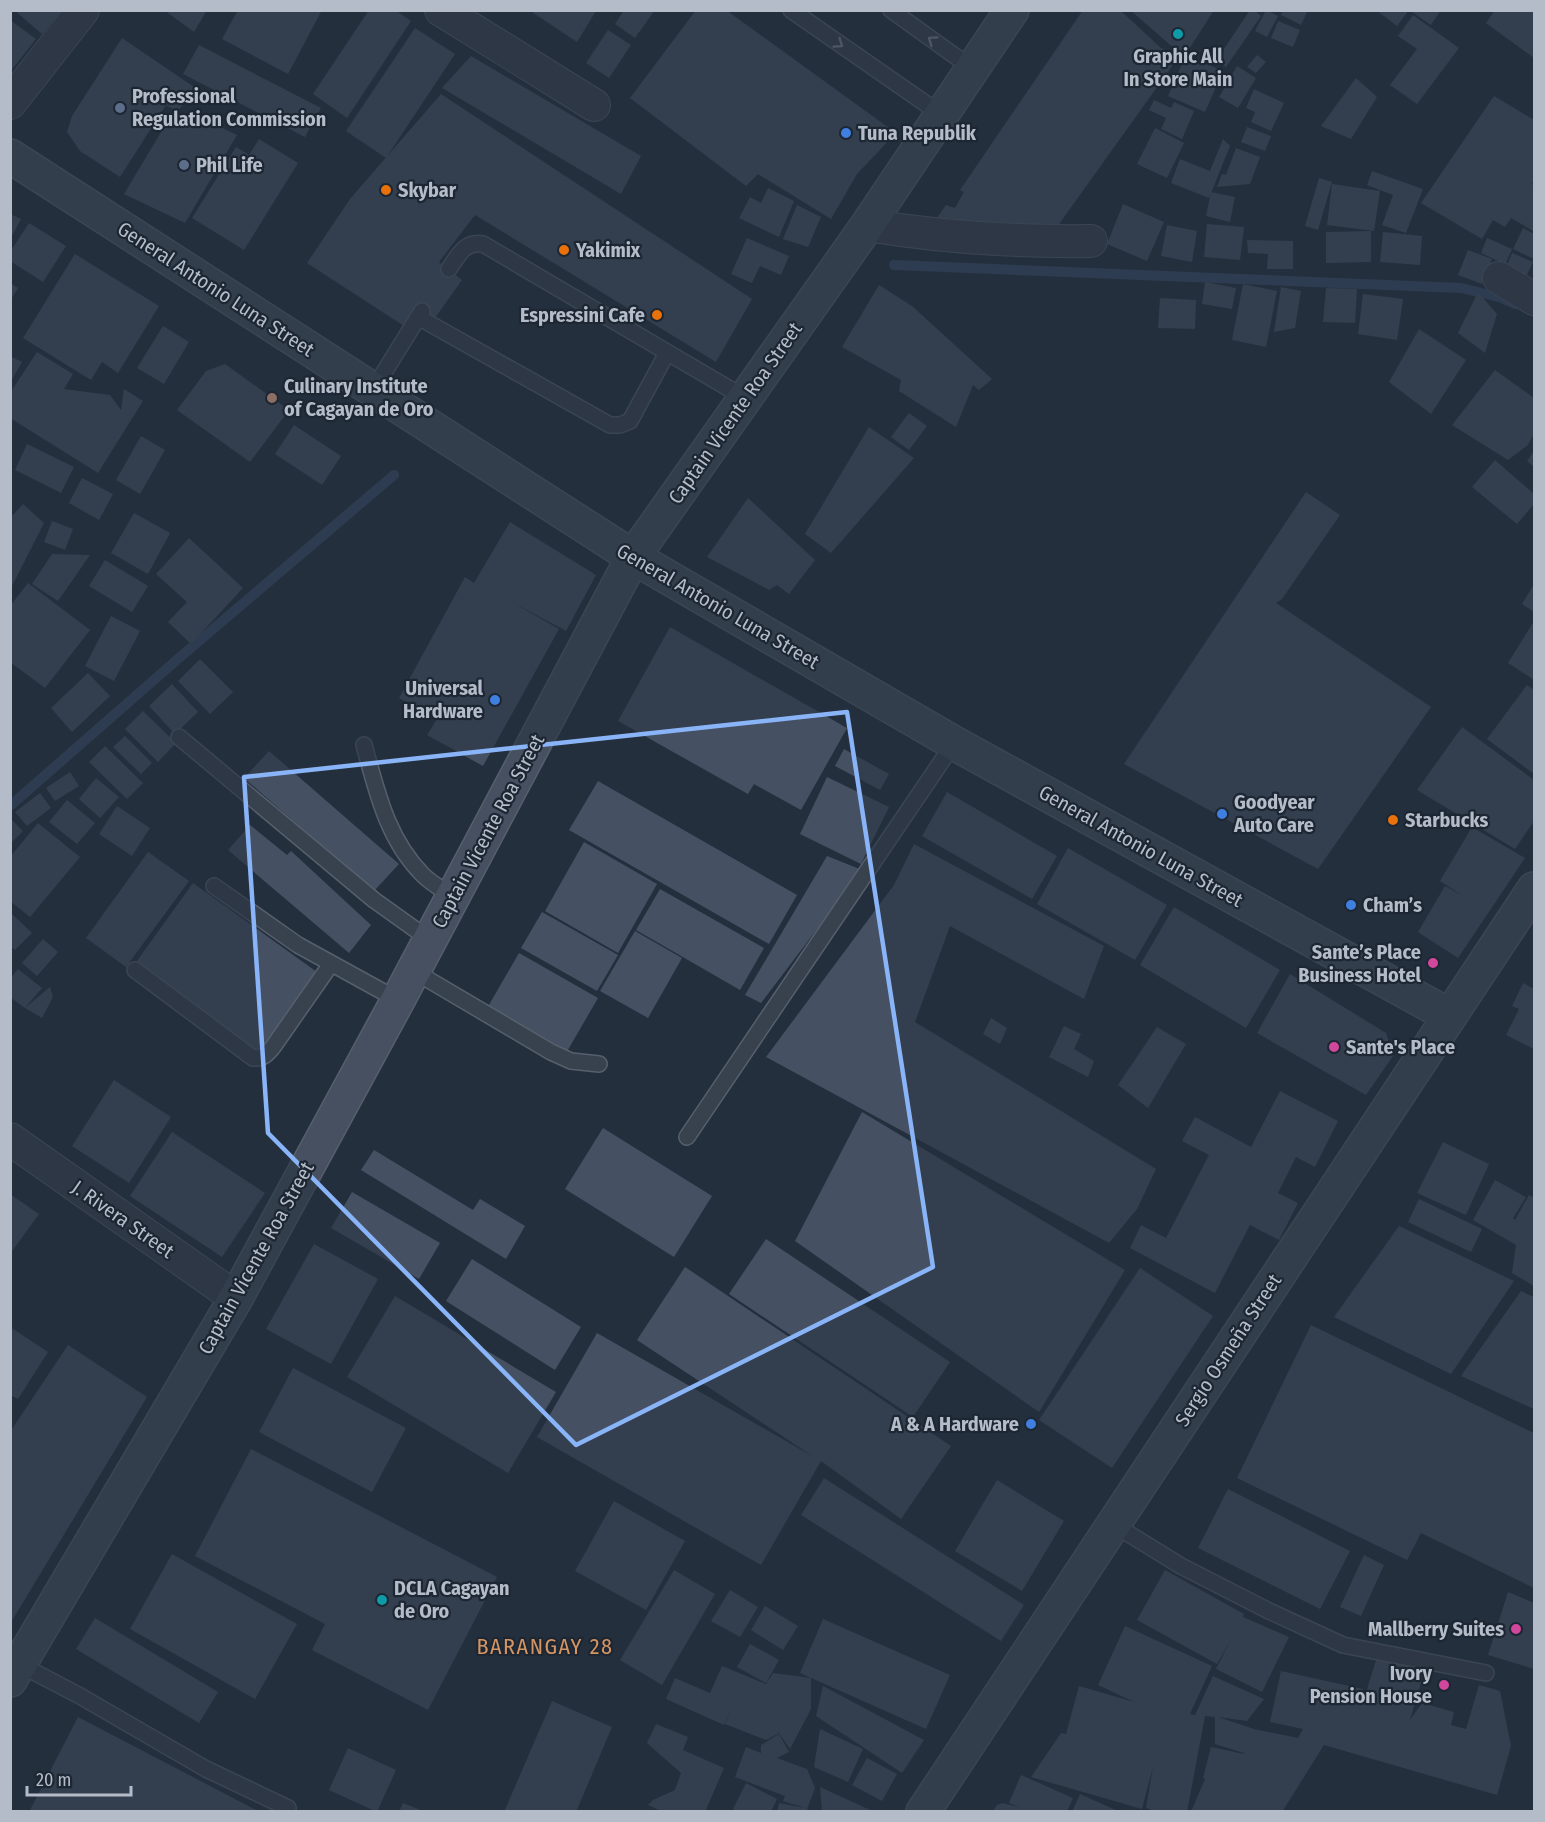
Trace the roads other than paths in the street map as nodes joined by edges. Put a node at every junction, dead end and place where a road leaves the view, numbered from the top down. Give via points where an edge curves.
1 (83, 10) edge
2 (441, 10) edge
3 (791, 10) edge
4 (891, 10) edge
5 (1008, 12) edge
6 (973, 69) junction
7 (10, 103) edge
8 (594, 105) dead end
9 (942, 115) junction
10 (10, 156) edge
11 (867, 225) junction
12 (1091, 241) dead end
13 (449, 270) dead end
14 (1499, 278) dead end
15 (1534, 299) edge
16 (667, 352) junction
17 (373, 390) junction
18 (746, 398) junction
19 (633, 557) junction
20 (179, 737) dead end
21 (954, 743) junction
22 (364, 745) dead end
23 (214, 886) dead end
24 (1534, 889) edge
25 (453, 897) junction
26 (423, 954) junction
27 (331, 964) junction
28 (135, 970) dead end
29 (398, 1000) junction
30 (1450, 1016) junction
31 (599, 1064) dead end
32 (687, 1137) dead end
33 (10, 1139) edge
34 (236, 1298) junction
35 (1113, 1524) junction
36 (16, 1673) edge
37 (1486, 1673) dead end
38 (288, 1808) dead end
39 (922, 1812) edge

1 - 7 street
2 - 8 street
3 -> 9 lane
6 -> 4 lane
5 - 6 street, Captain Vicente Roa Street
6 - 9 street, Captain Vicente Roa Street
9 - 11 street, Captain Vicente Roa Street
10 - 17 street, General Antonio Luna Street
11 - 12 street via 914,233
11 - 18 street, Captain Vicente Roa Street
13 - 16 lane via 465,246 483,244
14 - 15 street
16 - 17 lane via 630,421 610,425 420,314
16 - 18 lane
17 - 19 street, General Antonio Luna Street
18 - 19 street, Captain Vicente Roa Street
19 - 21 street, General Antonio Luna Street
19 - 25 street, Captain Vicente Roa Street
20 - 26 lane via 374,900
21 - 30 street, General Antonio Luna Street
21 - 32 lane
22 - 25 lane via 385,817 398,843 423,876
23 - 27 lane
24 - 30 street, Sergio Osmeña Street
25 - 26 street, Captain Vicente Roa Street
26 - 29 street, Captain Vicente Roa Street
26 - 31 lane via 429,980 550,1052
27 - 28 lane via 267,1055 259,1059
27 - 29 lane
29 - 34 street, Captain Vicente Roa Street
30 - 35 street, Sergio Osmeña Street
33 - 34 street, J. Rivera Street
34 - 36 street, Captain Vicente Roa Street
35 - 37 lane via 1181,1566 1343,1645
35 - 39 street, Sergio Osmeña Street
36 - 38 lane via 80,1696 206,1769

